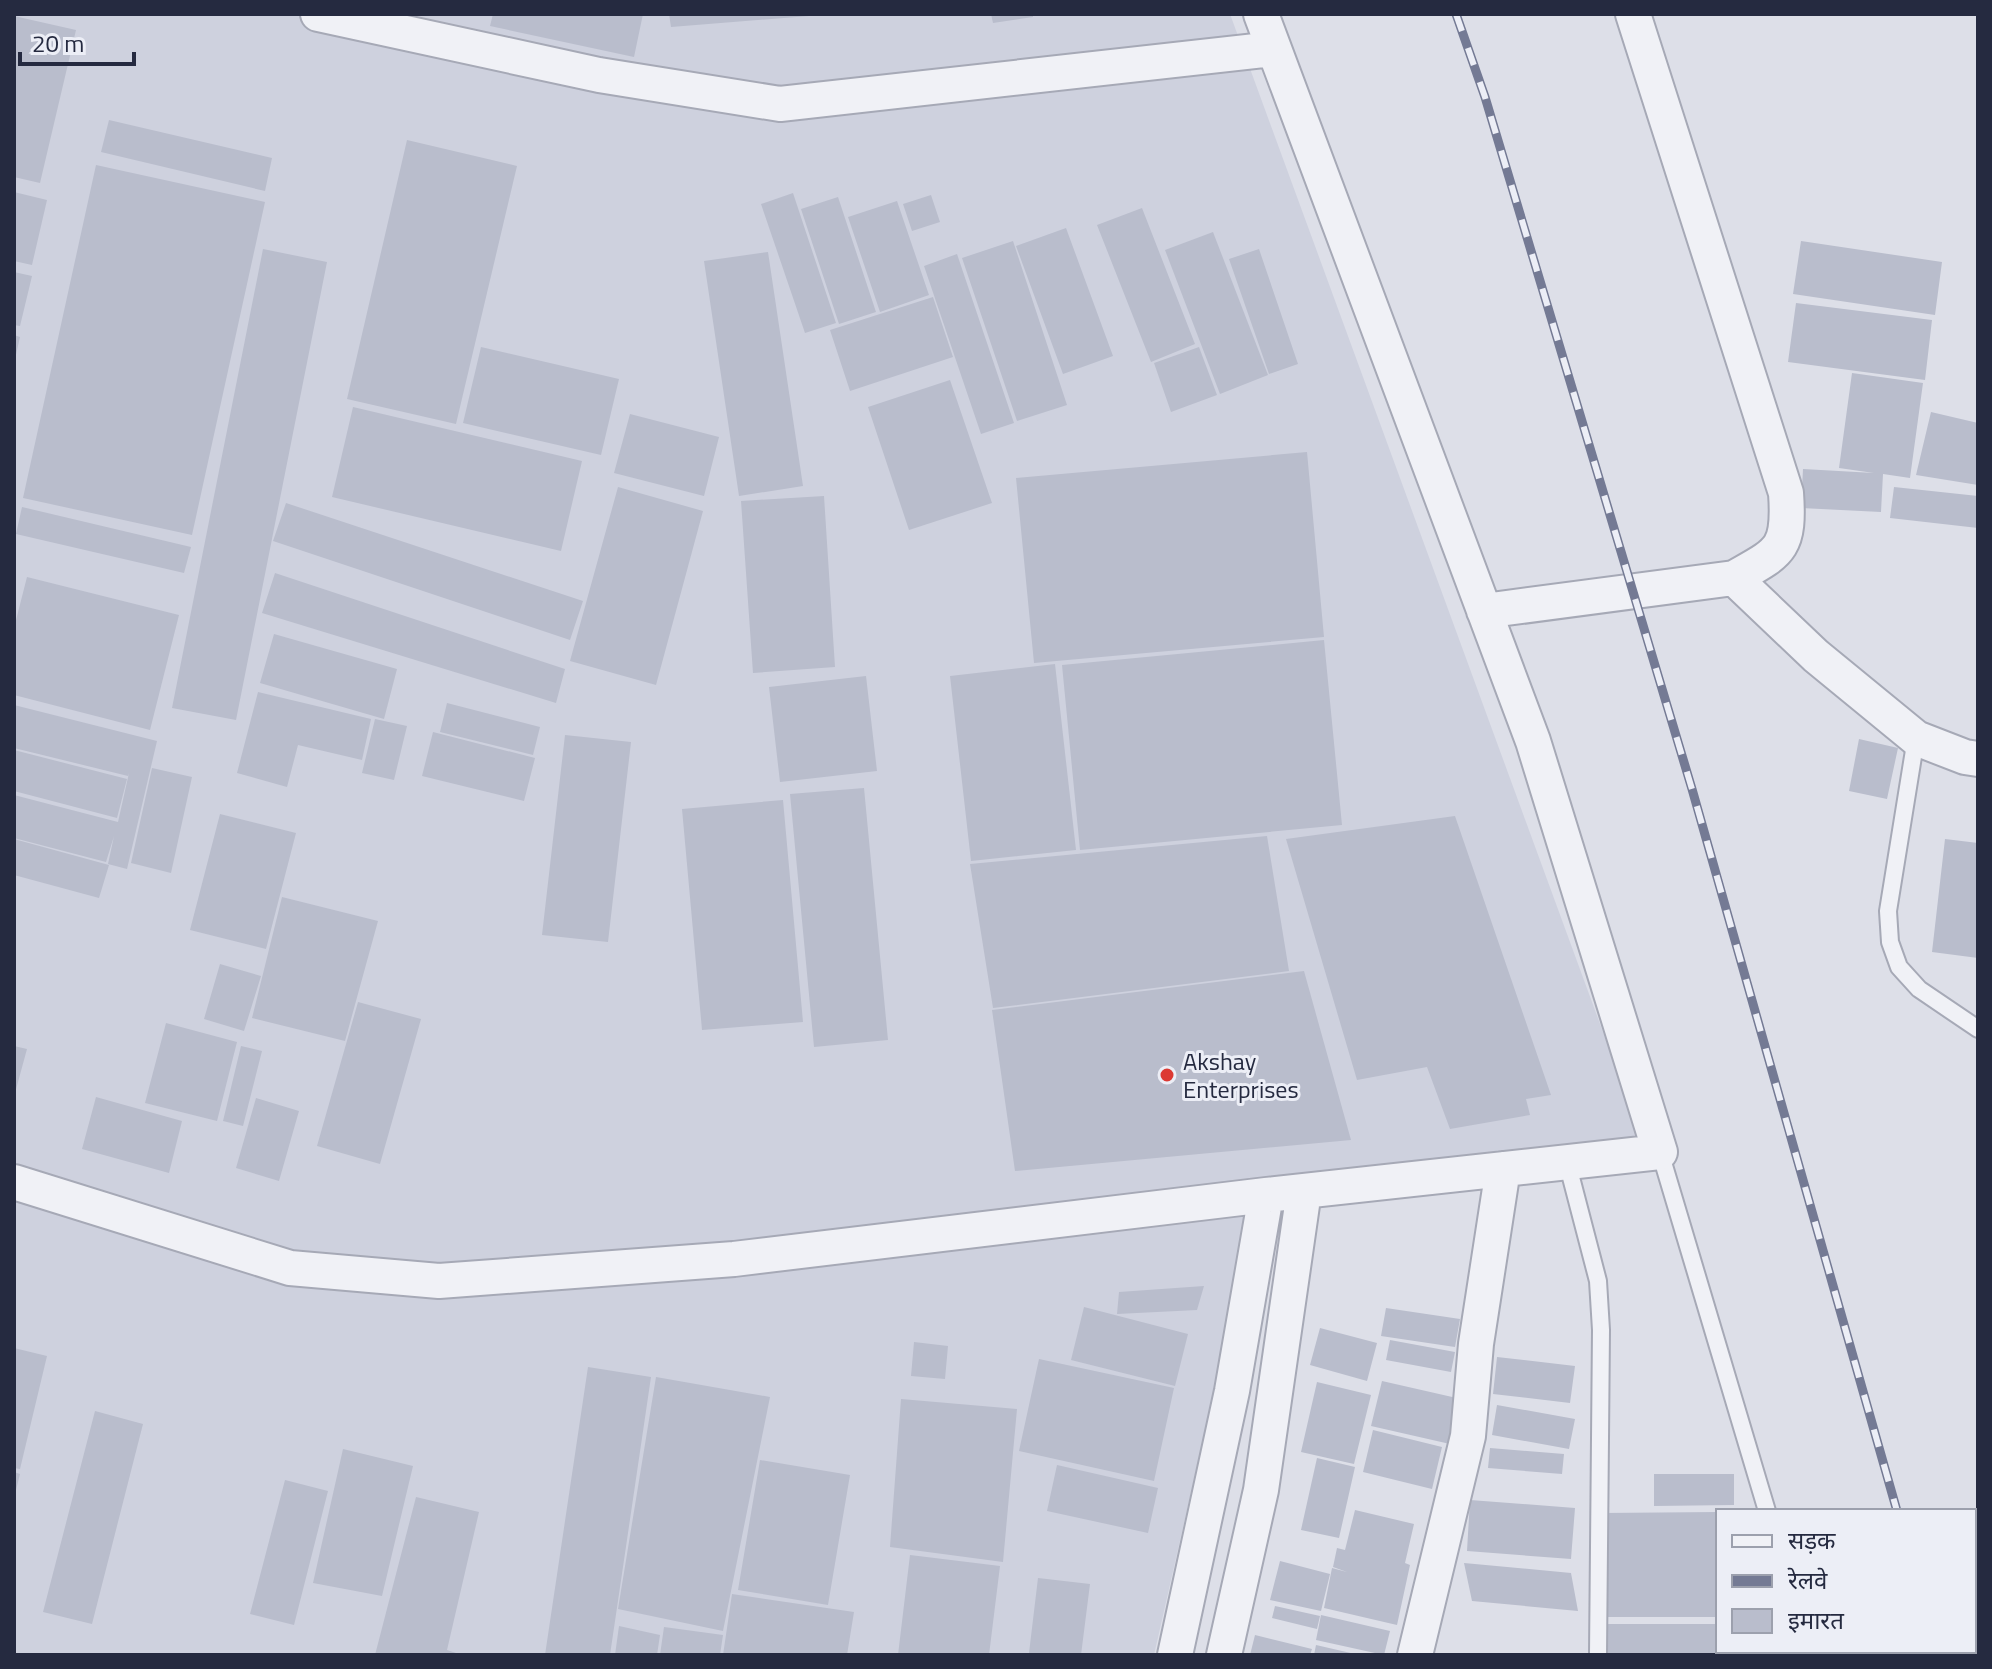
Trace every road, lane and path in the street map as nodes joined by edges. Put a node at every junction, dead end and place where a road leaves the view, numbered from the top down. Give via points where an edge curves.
1 (318, 14) edge
2 (1261, 14) edge
3 (1633, 14) edge
4 (1274, 49) junction
5 (1734, 578) junction
6 (1484, 611) junction
7 (1916, 738) junction
8 (1978, 759) edge
9 (1978, 1029) edge
10 (1660, 1152) junction
11 (1567, 1162) junction
12 (1503, 1169) junction
13 (14, 1182) edge
14 (1304, 1191) junction
15 (1266, 1195) junction
16 (1766, 1509) edge
17 (1175, 1655) edge
18 (1224, 1655) edge
19 (1415, 1655) edge
20 (1598, 1655) edge

1 - 4 street via 599,75 780,104
2 - 4 street
3 - 5 street via 1786,493 1788,524 1781,547
4 - 6 street
5 - 6 street
5 - 7 street via 1816,656
6 - 10 street via 1533,741
7 - 8 street
7 - 9 lane via 1888,911 1890,942 1899,967 1919,989
10 - 11 street
10 - 16 lane
11 - 12 street
11 - 20 lane via 1598,1281
12 - 14 street
12 - 19 street via 1476,1344 1468,1436
13 - 15 street via 290,1268 439,1281 734,1259
14 - 15 street
14 - 18 street via 1261,1490
15 - 17 street via 1232,1391

